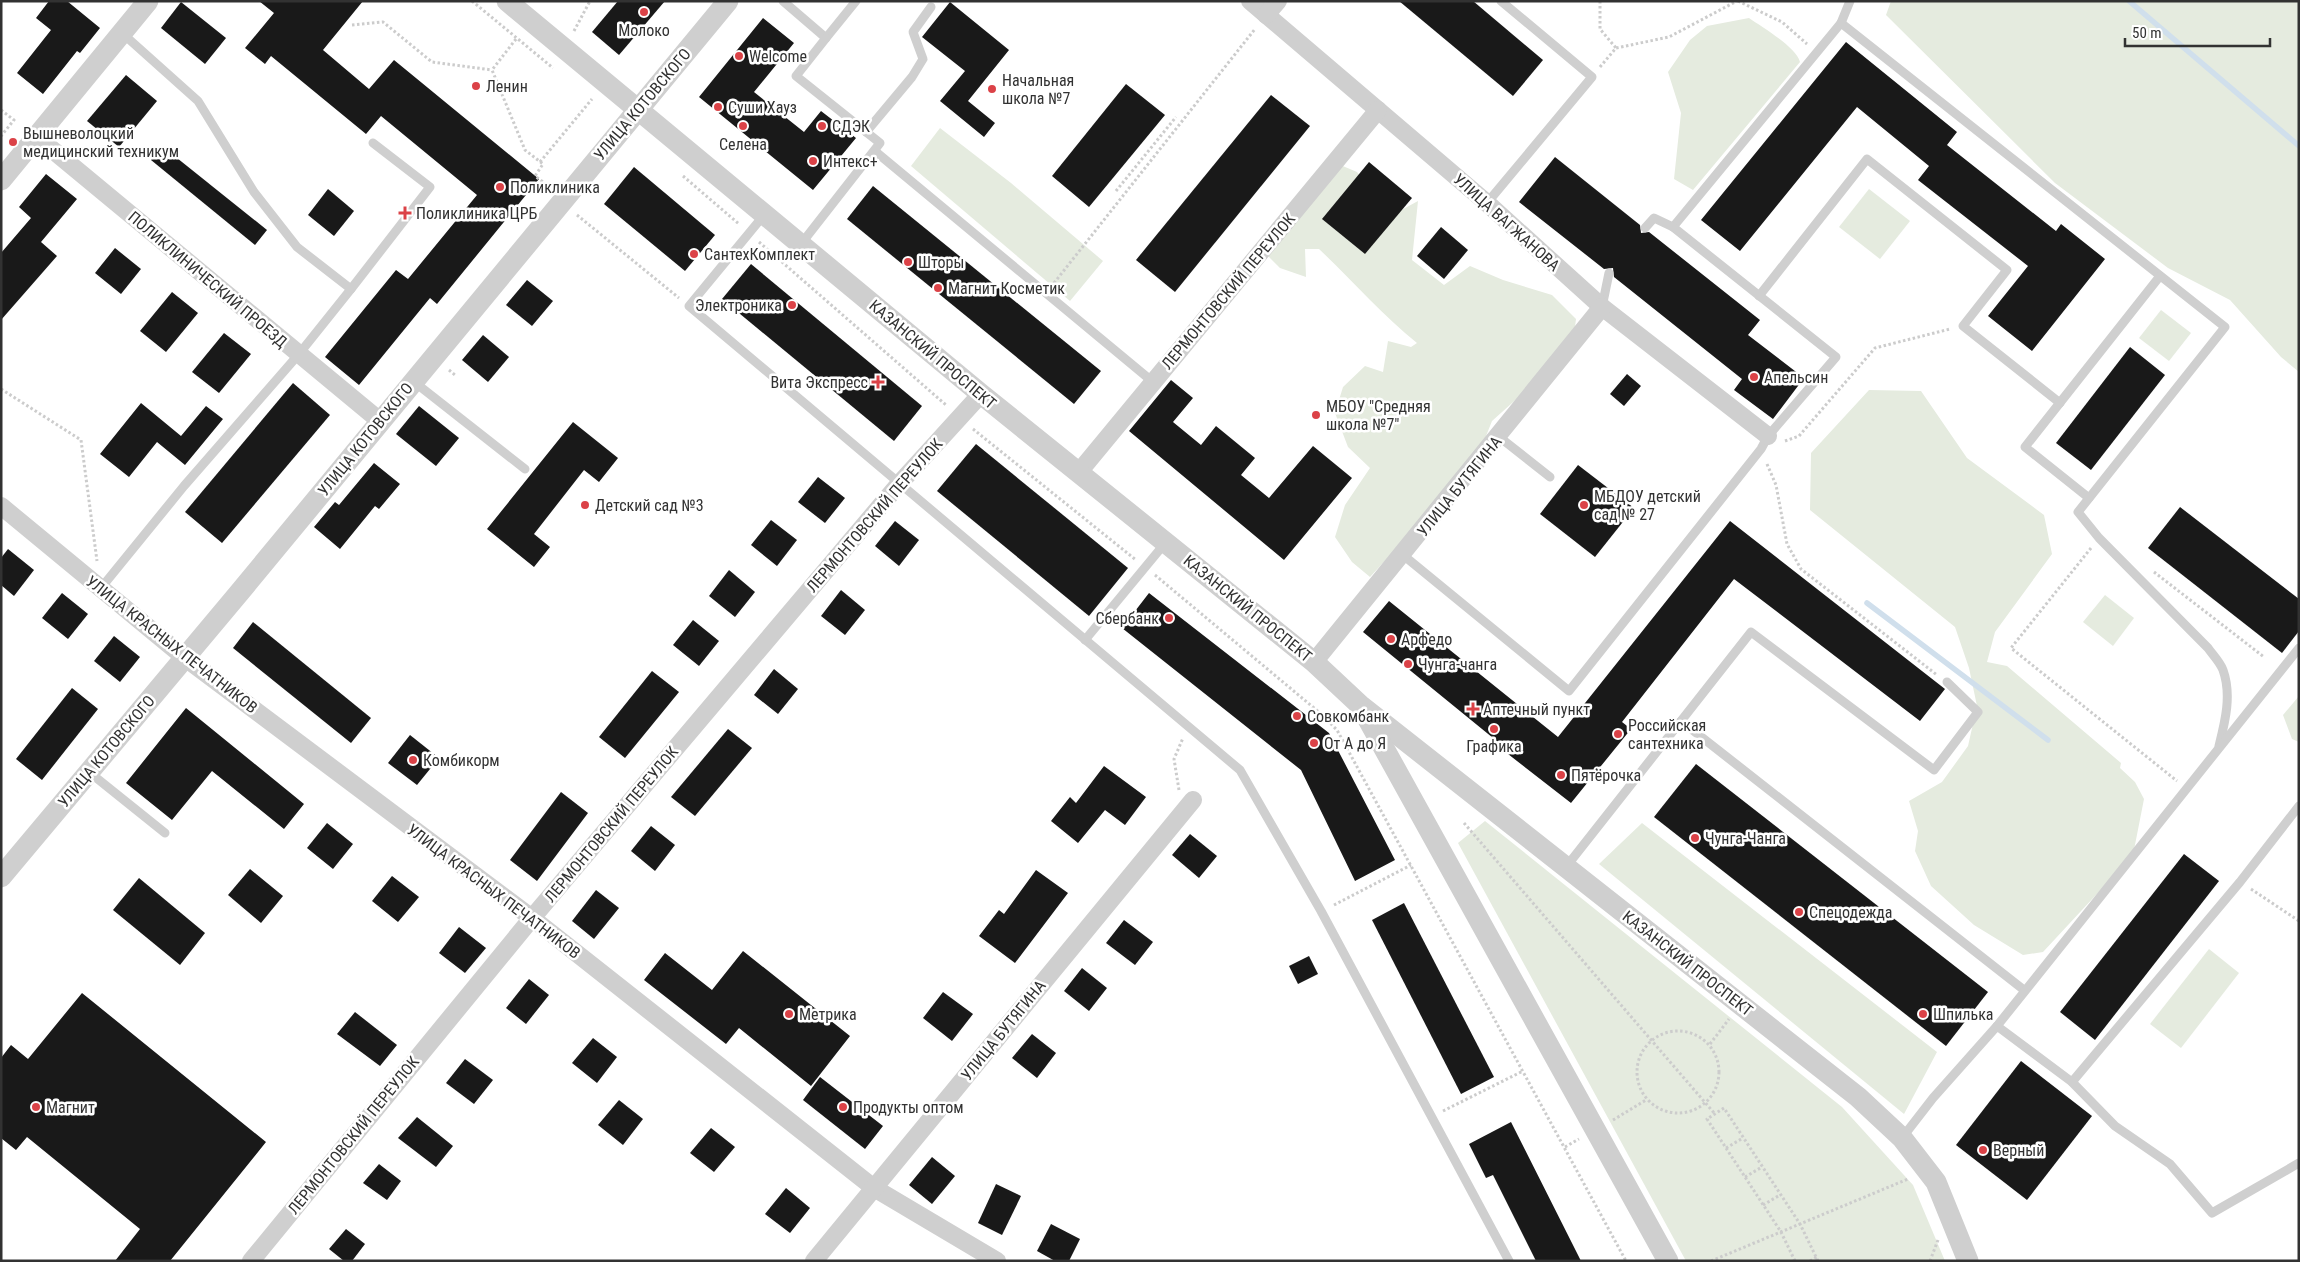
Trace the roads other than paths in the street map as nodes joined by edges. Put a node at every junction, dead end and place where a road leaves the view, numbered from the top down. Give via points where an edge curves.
1 (148, 1) edge
2 (507, 1) edge
3 (728, 1) edge
4 (783, 1) edge
5 (856, 1) edge
6 (1250, 1) edge
7 (1278, 1) edge
8 (1501, 1) edge
9 (1850, 1) edge
10 (931, 7) dead end
11 (1266, 15) junction
12 (1841, 22) junction
13 (122, 33) junction
14 (826, 38) junction
15 (638, 109) junction
16 (1378, 110) junction
17 (866, 132) junction
18 (37, 137) junction
19 (373, 142) dead end
20 (876, 152) junction
21 (1, 180) edge
22 (1487, 203) junction
23 (764, 215) junction
24 (1673, 227) junction
25 (1645, 228) dead end
26 (801, 244) junction
27 (1609, 273) dead end
28 (2160, 276) junction
29 (351, 289) junction
30 (1759, 296) junction
31 (1602, 307) junction
32 (299, 354) junction
33 (413, 380) junction
34 (1153, 382) junction
35 (981, 394) junction
36 (2060, 403) junction
37 (380, 421) junction
38 (1498, 436) junction
39 (1765, 442) junction
40 (525, 469) dead end
41 (1079, 472) junction
42 (1550, 478) dead end
43 (899, 484) junction
44 (2089, 498) junction
45 (1, 506) edge
46 (1166, 542) junction
47 (1403, 555) junction
48 (101, 588) junction
49 (1085, 640) junction
50 (2299, 648) edge
51 (184, 657) junction
52 (1314, 662) junction
53 (1947, 682) road end
54 (1360, 705) junction
55 (1681, 721) junction
56 (2219, 746) junction
57 (88, 772) junction
58 (1188, 806) road end
59 (2299, 806) edge
60 (165, 833) dead end
61 (1566, 867) junction
62 (1, 877) edge
63 (532, 918) junction
64 (2024, 990) junction
65 (1997, 1026) junction
66 (2072, 1082) junction
67 (1902, 1138) junction
68 (2299, 1162) edge
69 (874, 1188) junction
70 (250, 1261) edge
71 (814, 1261) edge
72 (997, 1261) edge
73 (1509, 1261) edge
74 (1668, 1261) edge
75 (1968, 1261) edge

1 - 13 street
2 - 15 street, КАЗАНСКИЙ ПРОСПЕКТ
3 - 15 street, УЛИЦА КОТОВСКОГО
4 - 14 lane
5 - 14 lane
6 - 11 street, УЛИЦА ВАГЖАНОВА
7 - 11 street
8 - 22 lane via 1592,77
9 - 12 lane
10 - 17 lane via 913,32 923,59
11 - 16 street, УЛИЦА ВАГЖАНОВА
12 - 24 lane
12 - 28 lane
13 - 18 street
13 - 29 lane via 198,101 254,192 297,247
14 - 17 lane via 796,76
15 - 23 street, КАЗАНСКИЙ ПРОСПЕКТ
15 - 33 street, УЛИЦА КОТОВСКОГО
16 - 22 street, УЛИЦА ВАГЖАНОВА
16 - 34 street, ЛЕРМОНТОВСКИЙ ПЕРЕУЛОК
17 - 20 lane via 880,143
18 - 21 street
18 - 32 street, ПОЛИКЛИНИЧЕСКИЙ ПРОЕЗД
19 - 29 lane via 430,187
20 - 26 lane
20 - 34 lane
22 - 31 street, УЛИЦА ВАГЖАНОВА
23 - 26 street, КАЗАНСКИЙ ПРОСПЕКТ
23 - 43 lane via 690,306
24 - 25 lane via 1654,218
24 - 30 lane
26 - 35 street, КАЗАНСКИЙ ПРОСПЕКТ
27 - 31 lane
28 - 36 lane
28 - 44 lane via 2225,327
29 - 32 lane
30 - 36 lane via 1867,159 2007,270 1963,326
30 - 39 lane via 1836,357
31 - 38 street, УЛИЦА БУТЯГИНА
31 - 39 street, УЛИЦА ВАГЖАНОВА
32 - 37 street, ПОЛИКЛИНИЧЕСКИЙ ПРОЕЗД
32 - 48 lane via 184,486
33 - 37 street, УЛИЦА КОТОВСКОГО
33 - 40 lane
34 - 41 street, ЛЕРМОНТОВСКИЙ ПЕРЕУЛОК
35 - 41 street, КАЗАНСКИЙ ПРОСПЕКТ
35 - 43 street, ЛЕРМОНТОВСКИЙ ПЕРЕУЛОК
36 - 44 lane via 2024,447
37 - 51 street, УЛИЦА КОТОВСКОГО
38 - 42 lane
38 - 47 street, УЛИЦА БУТЯГИНА
39 - 47 lane via 1569,691
41 - 46 street, КАЗАНСКИЙ ПРОСПЕКТ
43 - 49 lane
43 - 63 street, ЛЕРМОНТОВСКИЙ ПЕРЕУЛОК
44 - 56 lane via 2078,512 2099,538 2208,648 2222,668 2227,688 2226,719
45 - 48 street, УЛИЦА КРАСНЫХ ПЕЧАТНИКОВ
46 - 49 lane
46 - 52 street, КАЗАНСКИЙ ПРОСПЕКТ
47 - 52 street, УЛИЦА БУТЯГИНА
48 - 51 street, УЛИЦА КРАСНЫХ ПЕЧАТНИКОВ
49 - 73 lane via 1240,770 1321,911
50 - 56 lane
51 - 57 street, УЛИЦА КОТОВСКОГО
51 - 63 street, УЛИЦА КРАСНЫХ ПЕЧАТНИКОВ
52 - 54 street, КАЗАНСКИЙ ПРОСПЕКТ
53 - 55 lane via 1978,712 1934,770 1751,632
54 - 61 street, КАЗАНСКИЙ ПРОСПЕКТ
54 - 74 street, КАЗАНСКИЙ ПРОСПЕКТ
55 - 61 lane
55 - 64 lane
56 - 64 lane
57 - 60 lane
57 - 62 street, УЛИЦА КОТОВСКОГО
58 - 69 street, УЛИЦА БУТЯГИНА
59 - 66 lane via 2240,882
61 - 67 street, КАЗАНСКИЙ ПРОСПЕКТ via 1858,1097
63 - 69 street, УЛИЦА КРАСНЫХ ПЕЧАТНИКОВ
63 - 70 street, ЛЕРМОНТОВСКИЙ ПЕРЕУЛОК
64 - 65 lane
65 - 66 lane
65 - 67 lane
66 - 68 lane via 2115,1126 2170,1164 2212,1213
67 - 75 street, КАЗАНСКИЙ ПРОСПЕКТ via 1936,1182
69 - 71 street, УЛИЦА БУТЯГИНА
69 - 72 street, УЛИЦА КРАСНЫХ ПЕЧАТНИКОВ

